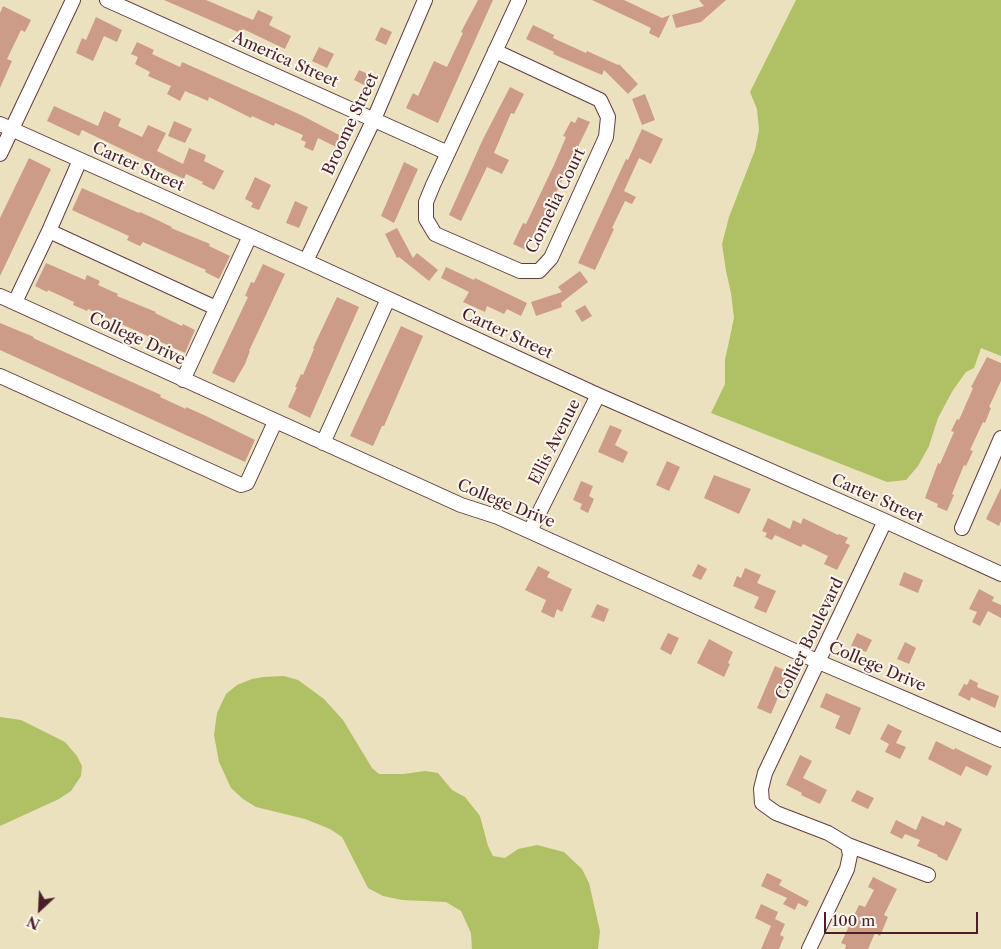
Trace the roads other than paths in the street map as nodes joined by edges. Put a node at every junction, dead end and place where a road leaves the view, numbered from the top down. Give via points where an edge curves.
1 (73, 0) edge
2 (107, 0) edge
3 (425, 0) edge
4 (519, 0) edge
5 (495, 51) junction
6 (374, 119) junction
7 (6, 127) edge
8 (448, 153) junction
9 (0, 154) edge
10 (80, 160) junction
11 (49, 232) junction
12 (250, 236) junction
13 (306, 261) junction
14 (0, 296) edge
15 (388, 299) junction
16 (15, 302) junction
17 (216, 308) junction
18 (0, 376) edge
19 (183, 380) junction
20 (598, 395) junction
21 (276, 422) junction
22 (1001, 438) edge
23 (323, 442) junction
24 (995, 470) edge
25 (885, 521) junction
26 (962, 528) dead end
27 (530, 531) junction
28 (1001, 574) edge
29 (819, 662) junction
30 (1001, 740) edge
31 (848, 844) junction
32 (928, 875) dead end
33 (809, 949) edge

1 - 7 street
2 - 6 street, America Street
3 - 6 street, Broome Street
4 - 5 street, Cornelia Court
5 - 8 street, Cornelia Court
5 - 8 street, Cornelia Court via 600,100 608,117 606,136 552,258 539,271 520,271 435,234 426,219 426,202
6 - 8 street, America Street
6 - 13 street, Broome Street
7 - 9 street
7 - 10 street, Carter Street
10 - 11 street
10 - 12 street, Carter Street
11 - 16 street
11 - 17 street
12 - 13 street, Carter Street
12 - 17 street
13 - 15 street, Carter Street
14 - 16 street, College Drive
15 - 20 street, Carter Street
15 - 23 street
16 - 19 street, College Drive
17 - 19 street
18 - 21 street via 241,485 247,483
19 - 21 street, College Drive
20 - 25 street, Carter Street
20 - 27 street, Ellis Avenue
21 - 23 street, College Drive
22 - 24 street
23 - 27 street, College Drive via 461,505
24 - 26 street
25 - 28 street, Carter Street
25 - 29 street, Collier Boulevard
27 - 29 street, College Drive
29 - 30 street, College Drive
29 - 31 street, Collier Boulevard via 764,772 762,803 776,813
31 - 32 street
31 - 33 street via 847,869

